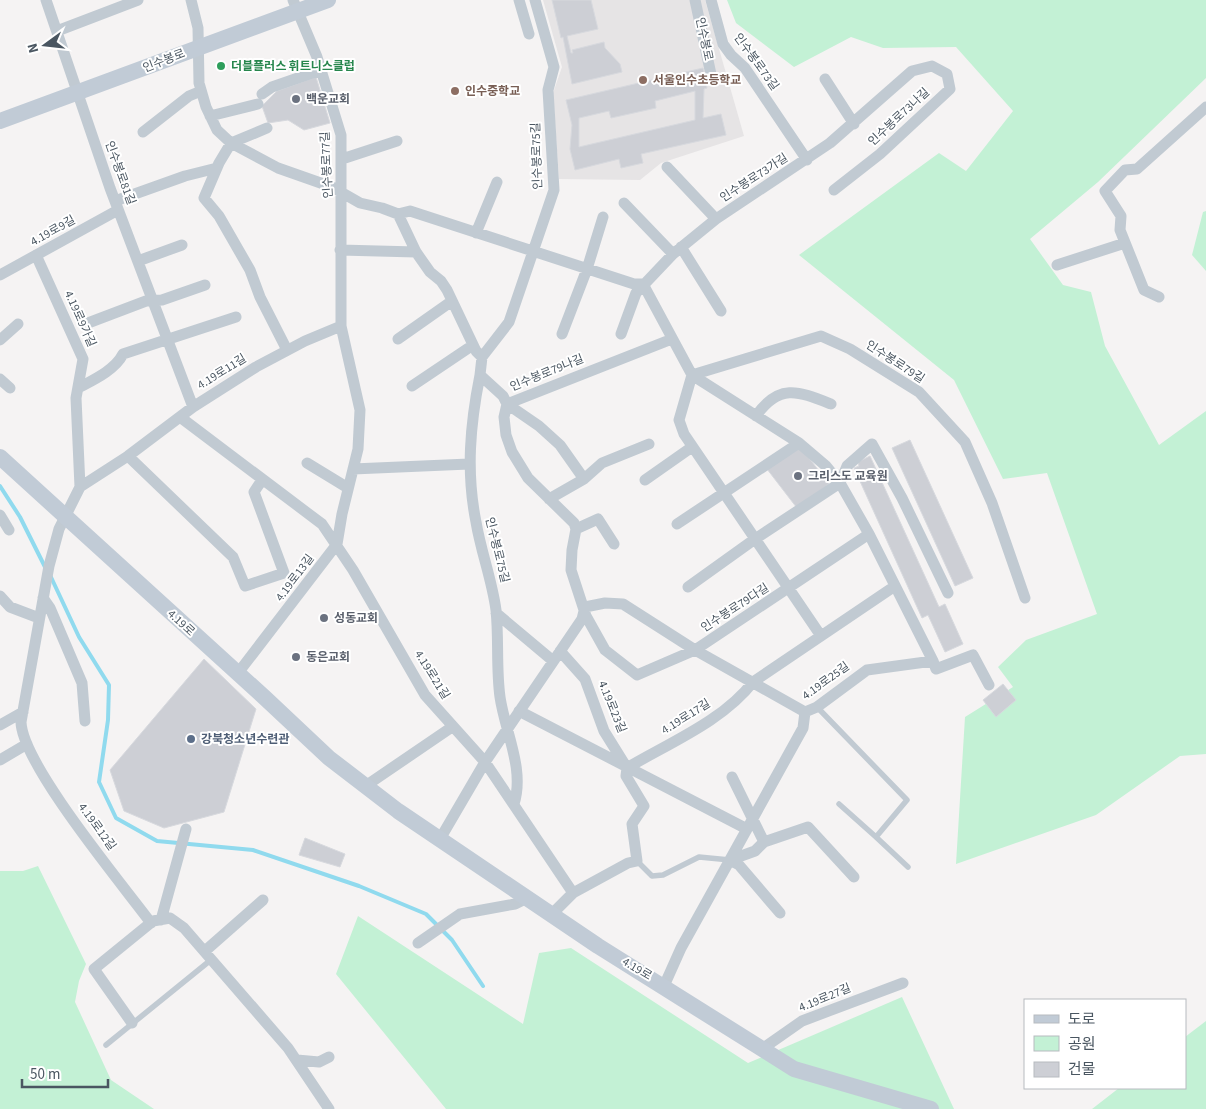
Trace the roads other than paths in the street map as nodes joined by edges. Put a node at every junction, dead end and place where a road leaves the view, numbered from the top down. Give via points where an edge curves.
1 (46, 0) edge
2 (138, 0) edge
3 (192, 0) edge
4 (328, 0) edge
5 (519, 0) edge
6 (535, 0) edge
7 (695, 0) edge
8 (711, 0) edge
9 (296, 5) edge
10 (57, 31) junction
11 (529, 34) dead end
12 (200, 48) junction
13 (321, 70) junction
14 (712, 79) dead end
15 (824, 80) dead end
16 (202, 91) junction
17 (78, 93) junction
18 (1206, 107) edge
19 (210, 116) junction
20 (0, 121) edge
21 (854, 124) junction
22 (267, 128) dead end
23 (143, 132) dead end
24 (397, 141) dead end
25 (231, 143) junction
26 (342, 159) junction
27 (807, 160) junction
28 (667, 167) dead end
29 (217, 168) junction
30 (497, 182) dead end
31 (834, 190) dead end
32 (342, 194) junction
33 (624, 203) dead end
34 (117, 206) junction
35 (398, 214) junction
36 (603, 217) dead end
37 (716, 219) junction
38 (476, 232) junction
39 (1125, 243) junction
40 (182, 245) dead end
41 (340, 250) junction
42 (677, 250) junction
43 (416, 252) junction
44 (535, 252) junction
45 (36, 255) junction
46 (138, 261) junction
47 (1057, 265) dead end
48 (587, 269) junction
49 (0, 275) edge
50 (643, 284) junction
51 (205, 285) dead end
52 (1159, 297) dead end
53 (153, 301) junction
54 (452, 302) junction
55 (721, 311) dead end
56 (236, 317) dead end
57 (88, 323) dead end
58 (18, 324) dead end
59 (340, 326) junction
60 (562, 334) dead end
61 (621, 334) dead end
62 (166, 338) junction
63 (398, 339) dead end
64 (672, 339) junction
65 (0, 340) edge
66 (473, 345) junction
67 (287, 350) junction
68 (482, 357) junction
69 (480, 375) junction
70 (692, 375) junction
71 (0, 379) edge
72 (412, 386) dead end
73 (10, 388) dead end
74 (78, 388) junction
75 (506, 404) junction
76 (831, 404) dead end
77 (193, 407) junction
78 (756, 416) junction
79 (180, 417) junction
80 (798, 443) junction
81 (649, 444) dead end
82 (692, 447) junction
83 (128, 456) junction
84 (0, 458) edge
85 (307, 463) dead end
86 (469, 464) junction
87 (353, 469) junction
88 (584, 479) junction
89 (262, 480) junction
90 (645, 480) dead end
91 (840, 483) junction
92 (80, 487) junction
93 (348, 488) junction
94 (724, 494) junction
95 (549, 499) junction
96 (0, 515) edge
97 (65, 515) junction
98 (677, 524) dead end
99 (576, 529) junction
100 (9, 530) dead end
101 (869, 534) junction
102 (755, 539) junction
103 (337, 544) junction
104 (614, 544) dead end
105 (895, 586) junction
106 (688, 587) dead end
107 (789, 589) junction
108 (948, 593) dead end
109 (0, 596) edge
110 (43, 598) junction
111 (1025, 598) dead end
112 (585, 606) junction
113 (496, 613) junction
114 (39, 618) junction
115 (821, 636) junction
116 (695, 650) junction
117 (560, 651) junction
118 (552, 660) junction
119 (933, 661) junction
120 (238, 673) junction
121 (753, 682) junction
122 (989, 685) dead end
123 (817, 707) junction
124 (519, 711) junction
125 (23, 712) junction
126 (806, 712) junction
127 (85, 722) dead end
128 (0, 725) edge
129 (452, 727) junction
130 (508, 728) junction
131 (26, 744) junction
132 (0, 760) edge
133 (485, 762) junction
134 (627, 768) junction
135 (732, 777) dead end
136 (364, 787) junction
137 (514, 804) junction
138 (839, 804) dead end
139 (749, 824) junction
140 (186, 830) dead end
141 (876, 837) junction
142 (440, 839) junction
143 (764, 842) junction
144 (730, 860) junction
145 (637, 861) junction
146 (908, 867) dead end
147 (854, 877) dead end
148 (573, 893) junction
149 (528, 898) junction
150 (263, 900) dead end
151 (780, 913) dead end
152 (552, 914) junction
153 (156, 922) junction
154 (418, 943) dead end
155 (208, 955) junction
156 (903, 983) dead end
157 (664, 986) junction
158 (132, 1023) junction
159 (106, 1045) dead end
160 (762, 1050) junction
161 (329, 1057) dead end
162 (297, 1060) junction
163 (329, 1109) edge
164 (931, 1109) edge

1 - 10 street, 인수봉로81길
2 - 10 street
3 - 12 street
4 - 9 street, 인수봉로
5 - 11 street
6 - 44 street, 인수봉로75길 via 554,67 548,90 554,190
7 - 14 street, 인수봉로
8 - 27 street, 인수봉로73길 via 723,44 745,68
9 - 12 street, 인수봉로
9 - 13 street, 인수봉로77길
10 - 17 street, 인수봉로81길
12 - 16 street via 199,83
12 - 17 street, 인수봉로
13 - 19 street via 272,87 260,99
13 - 26 street, 인수봉로77길 via 342,134
15 - 21 street
16 - 19 street
16 - 23 street via 188,96
17 - 20 street, 인수봉로
17 - 34 street, 인수봉로81길
18 - 39 street via 1137,169 1125,170 1105,191 1121,216 1120,230
19 - 25 street via 217,130
21 - 27 street, 인수봉로73나길
21 - 31 street, 인수봉로73나길 via 912,71 932,66 947,74 950,89 880,154
22 - 25 street
24 - 26 street
25 - 29 street
25 - 32 street via 278,168
26 - 32 street, 인수봉로77길
27 - 37 street, 인수봉로73가길
28 - 37 street, 인수봉로73가길
29 - 34 street via 185,176
29 - 67 street via 204,198 219,216 250,270
30 - 38 street
32 - 35 street
32 - 41 street, 인수봉로77길
33 - 42 street
34 - 45 street, 4.19로9길
34 - 46 street, 인수봉로81길
35 - 38 street via 410,211
35 - 43 street
36 - 48 street
37 - 42 street, 인수봉로73가길
38 - 44 street
39 - 47 street
39 - 52 street via 1144,290
40 - 46 street
41 - 43 street
41 - 59 street, 인수봉로77길
42 - 50 street, 인수봉로73가길
42 - 55 street
43 - 54 street via 440,281
44 - 48 street
44 - 68 street, 인수봉로75길 via 509,322
45 - 49 street, 4.19로9길
45 - 74 street, 4.19로9가길 via 83,359
46 - 53 street, 인수봉로81길
48 - 50 street
48 - 60 street
50 - 61 street via 630,304
50 - 64 street
51 - 53 street
53 - 57 street
53 - 62 street, 인수봉로81길
54 - 63 street
54 - 66 street
56 - 62 street
58 - 65 street
59 - 67 street, 4.19로11길
59 - 87 street, 4.19로13길 via 360,410 358,449
62 - 74 street via 123,354 98,378
62 - 77 street, 인수봉로81길
64 - 70 street
64 - 75 street, 인수봉로79나길
66 - 68 street
66 - 72 street
67 - 77 street, 4.19로11길
68 - 69 street, 인수봉로75길
69 - 75 street via 503,396
69 - 86 street, 인수봉로75길 via 471,426
70 - 78 street
70 - 82 street, 인수봉로79다길 via 680,420
70 - 111 street, 인수봉로79길 via 821,336 850,349 919,392 965,442 992,503
71 - 73 street
74 - 92 street, 4.19로9가길
75 - 88 street, 인수봉로79나길 via 560,445
75 - 95 street via 506,435 512,452 528,478
76 - 78 street via 800,392 781,393 765,403
77 - 79 street, 4.19로11길
78 - 80 street
79 - 83 street, 4.19로11길
79 - 89 street, 4.19로21길
80 - 91 street via 826,466
80 - 94 street
81 - 88 street via 602,464
82 - 90 street
82 - 94 street, 인수봉로79다길
83 - 89 street via 233,557 245,586 284,573 254,492
83 - 92 street, 4.19로11길
84 - 97 street, 4.19로
85 - 93 street
86 - 87 street
86 - 113 street, 인수봉로75길 via 476,523
87 - 93 street, 4.19로13길
88 - 95 street
89 - 103 street, 4.19로21길 via 322,524
91 - 101 street
91 - 102 street
91 - 108 street via 847,466 872,444
92 - 97 street, 4.19로11길
93 - 103 street, 4.19로13길
94 - 98 street
94 - 102 street, 인수봉로79다길
95 - 99 street
96 - 100 street
97 - 110 street, 4.19로12길
97 - 120 street, 4.19로
99 - 104 street via 598,519
99 - 112 street via 571,570
101 - 105 street
101 - 107 street
102 - 106 street
102 - 107 street, 인수봉로79다길
103 - 120 street, 4.19로13길
103 - 129 street, 4.19로21길 via 425,695
105 - 115 street
105 - 119 street
107 - 115 street, 인수봉로79다길
107 - 116 street, 인수봉로79다길
109 - 114 street via 10,608
110 - 114 street, 4.19로12길
110 - 127 street via 82,684
112 - 116 street via 605,602 623,604
112 - 116 street via 586,616 605,650 637,675
112 - 117 street via 582,619
113 - 118 street
113 - 130 street, 인수봉로75길 via 501,699
114 - 125 street, 4.19로12길
115 - 121 street
116 - 121 street
117 - 118 street
117 - 134 street, 4.19로23길 via 585,679 604,731
118 - 124 street
119 - 122 street, 4.19로25길 via 936,669 974,655
119 - 123 street, 4.19로25길 via 867,670
120 - 136 street, 4.19로
121 - 126 street
121 - 134 street, 4.19로17길 via 707,722
123 - 126 street, 4.19로25길
123 - 141 lane via 907,800
124 - 130 street
124 - 134 street
125 - 128 street
125 - 131 street, 4.19로12길 via 21,732
126 - 139 street, 4.19로25길 via 803,728
129 - 133 street, 4.19로21길
129 - 136 street
130 - 133 street
130 - 137 street via 519,788
131 - 132 street
131 - 153 street, 4.19로12길 via 82,832
133 - 137 street, 4.19로21길
133 - 142 street
134 - 139 street
134 - 145 street, 4.19로23길 via 626,776 644,806 632,824
135 - 139 street
136 - 142 street, 4.19로
137 - 148 street, 4.19로21길
138 - 141 lane
139 - 143 street
139 - 144 street, 4.19로25길
140 - 153 street
141 - 146 lane
142 - 149 street, 4.19로
143 - 144 street via 755,851
143 - 147 street via 808,827
144 - 145 lane via 699,857 663,875 652,876
144 - 151 street via 739,865
144 - 157 street, 4.19로25길 via 681,948
145 - 148 street via 628,862
148 - 152 street
149 - 152 street, 4.19로
149 - 154 street via 516,904 460,914
150 - 155 street
152 - 157 street, 4.19로
153 - 155 street via 170,918 184,928
153 - 158 street via 94,969
155 - 158 lane
155 - 162 street
156 - 160 street, 4.19로27길 via 802,1021
157 - 160 street, 4.19로
158 - 159 lane
160 - 164 street, 4.19로 via 794,1069
161 - 162 street via 319,1062
162 - 163 street

